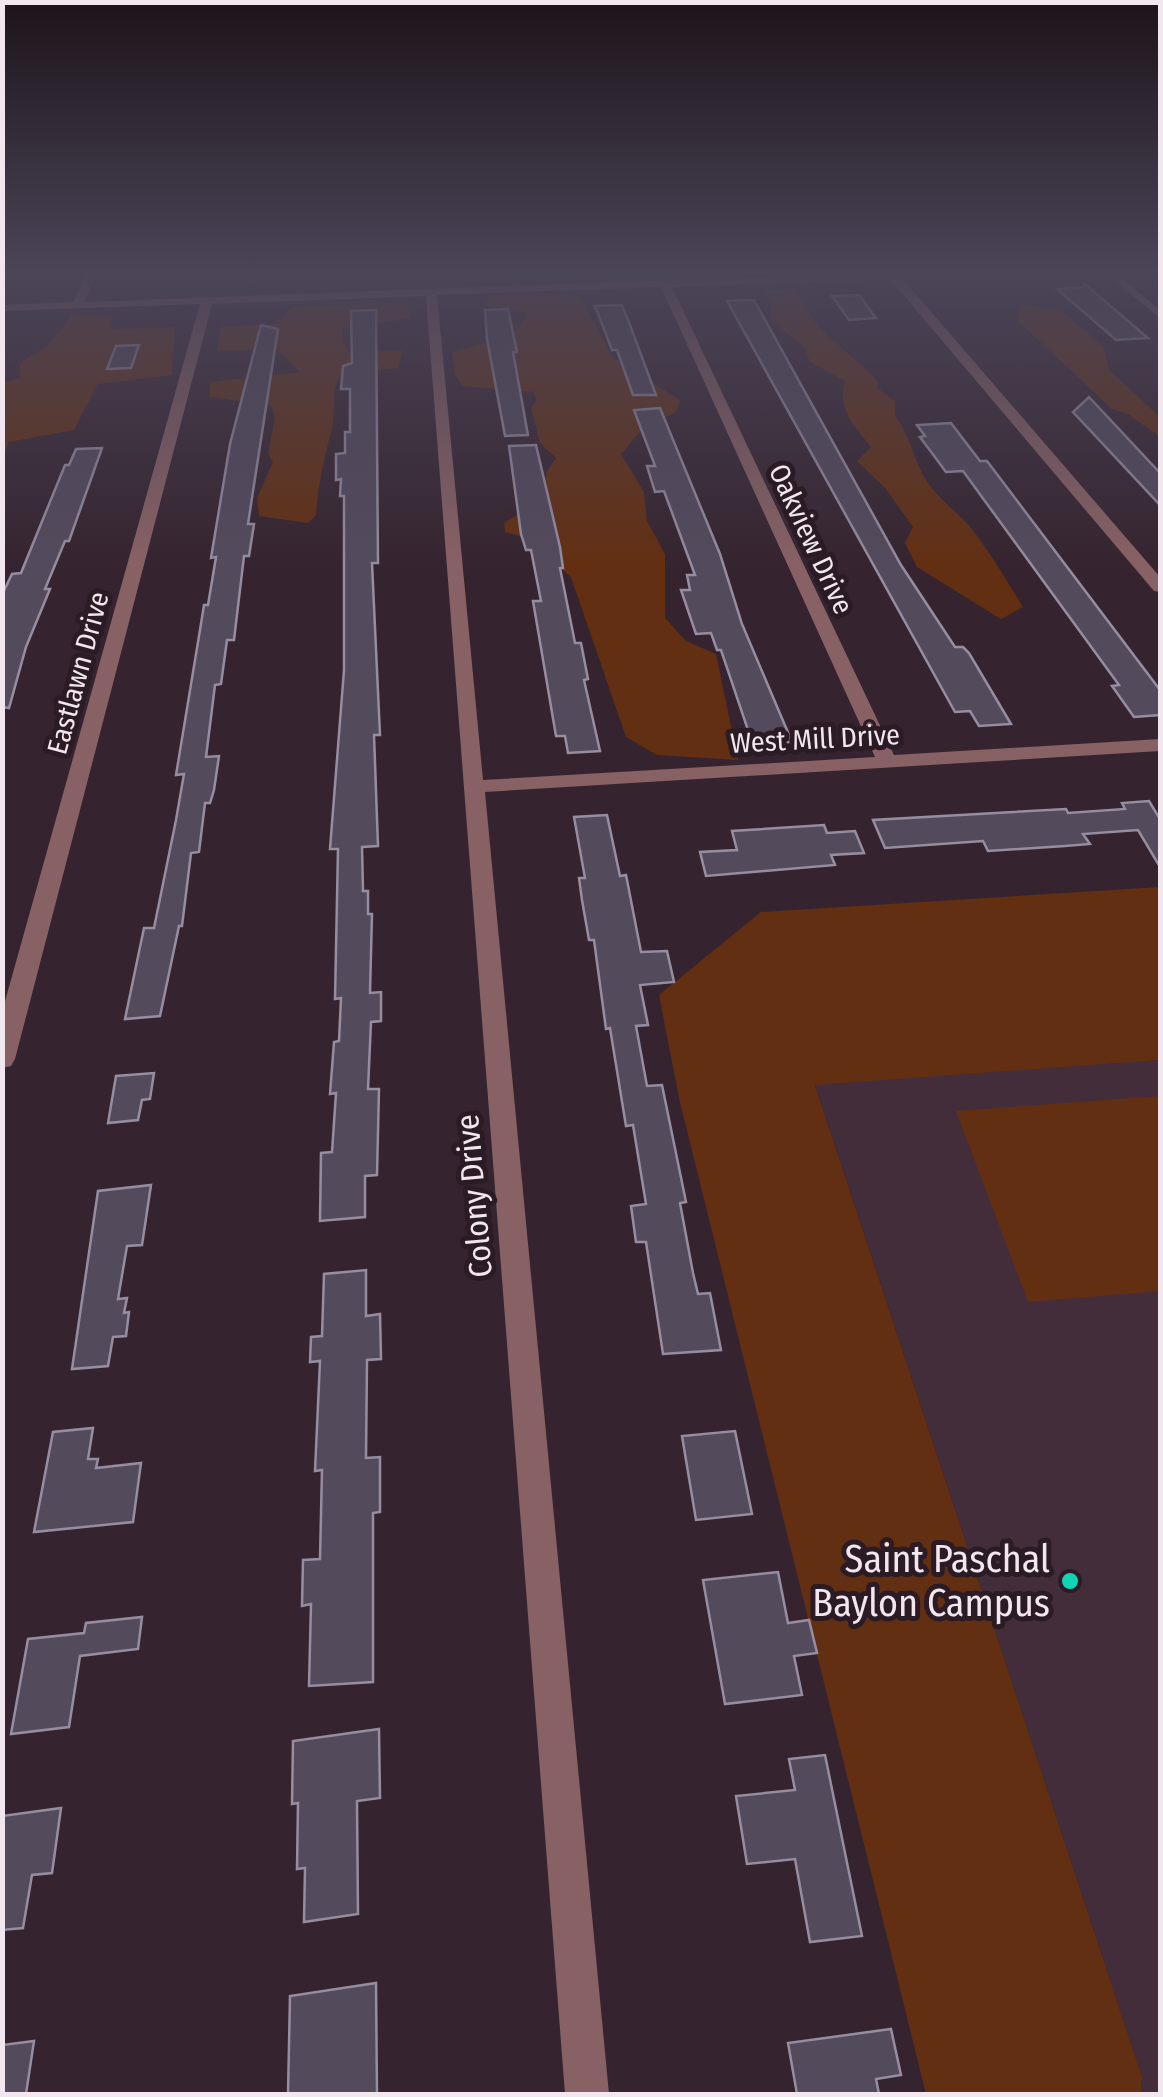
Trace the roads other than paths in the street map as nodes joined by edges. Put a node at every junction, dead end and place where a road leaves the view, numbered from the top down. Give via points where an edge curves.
1 (187, 373) edge
2 (438, 373) edge
3 (706, 373) edge
4 (977, 373) edge
5 (1160, 587) edge
6 (1160, 745) edge
7 (888, 762) junction
8 (474, 787) junction
9 (2, 1059) edge
10 (587, 2094) edge

1 - 9 street, Eastlawn Drive
2 - 8 street, Colony Drive
3 - 7 street, Oakview Drive
4 - 5 street
6 - 7 street, West Mill Drive
7 - 8 street, West Mill Drive
8 - 10 street, Colony Drive

